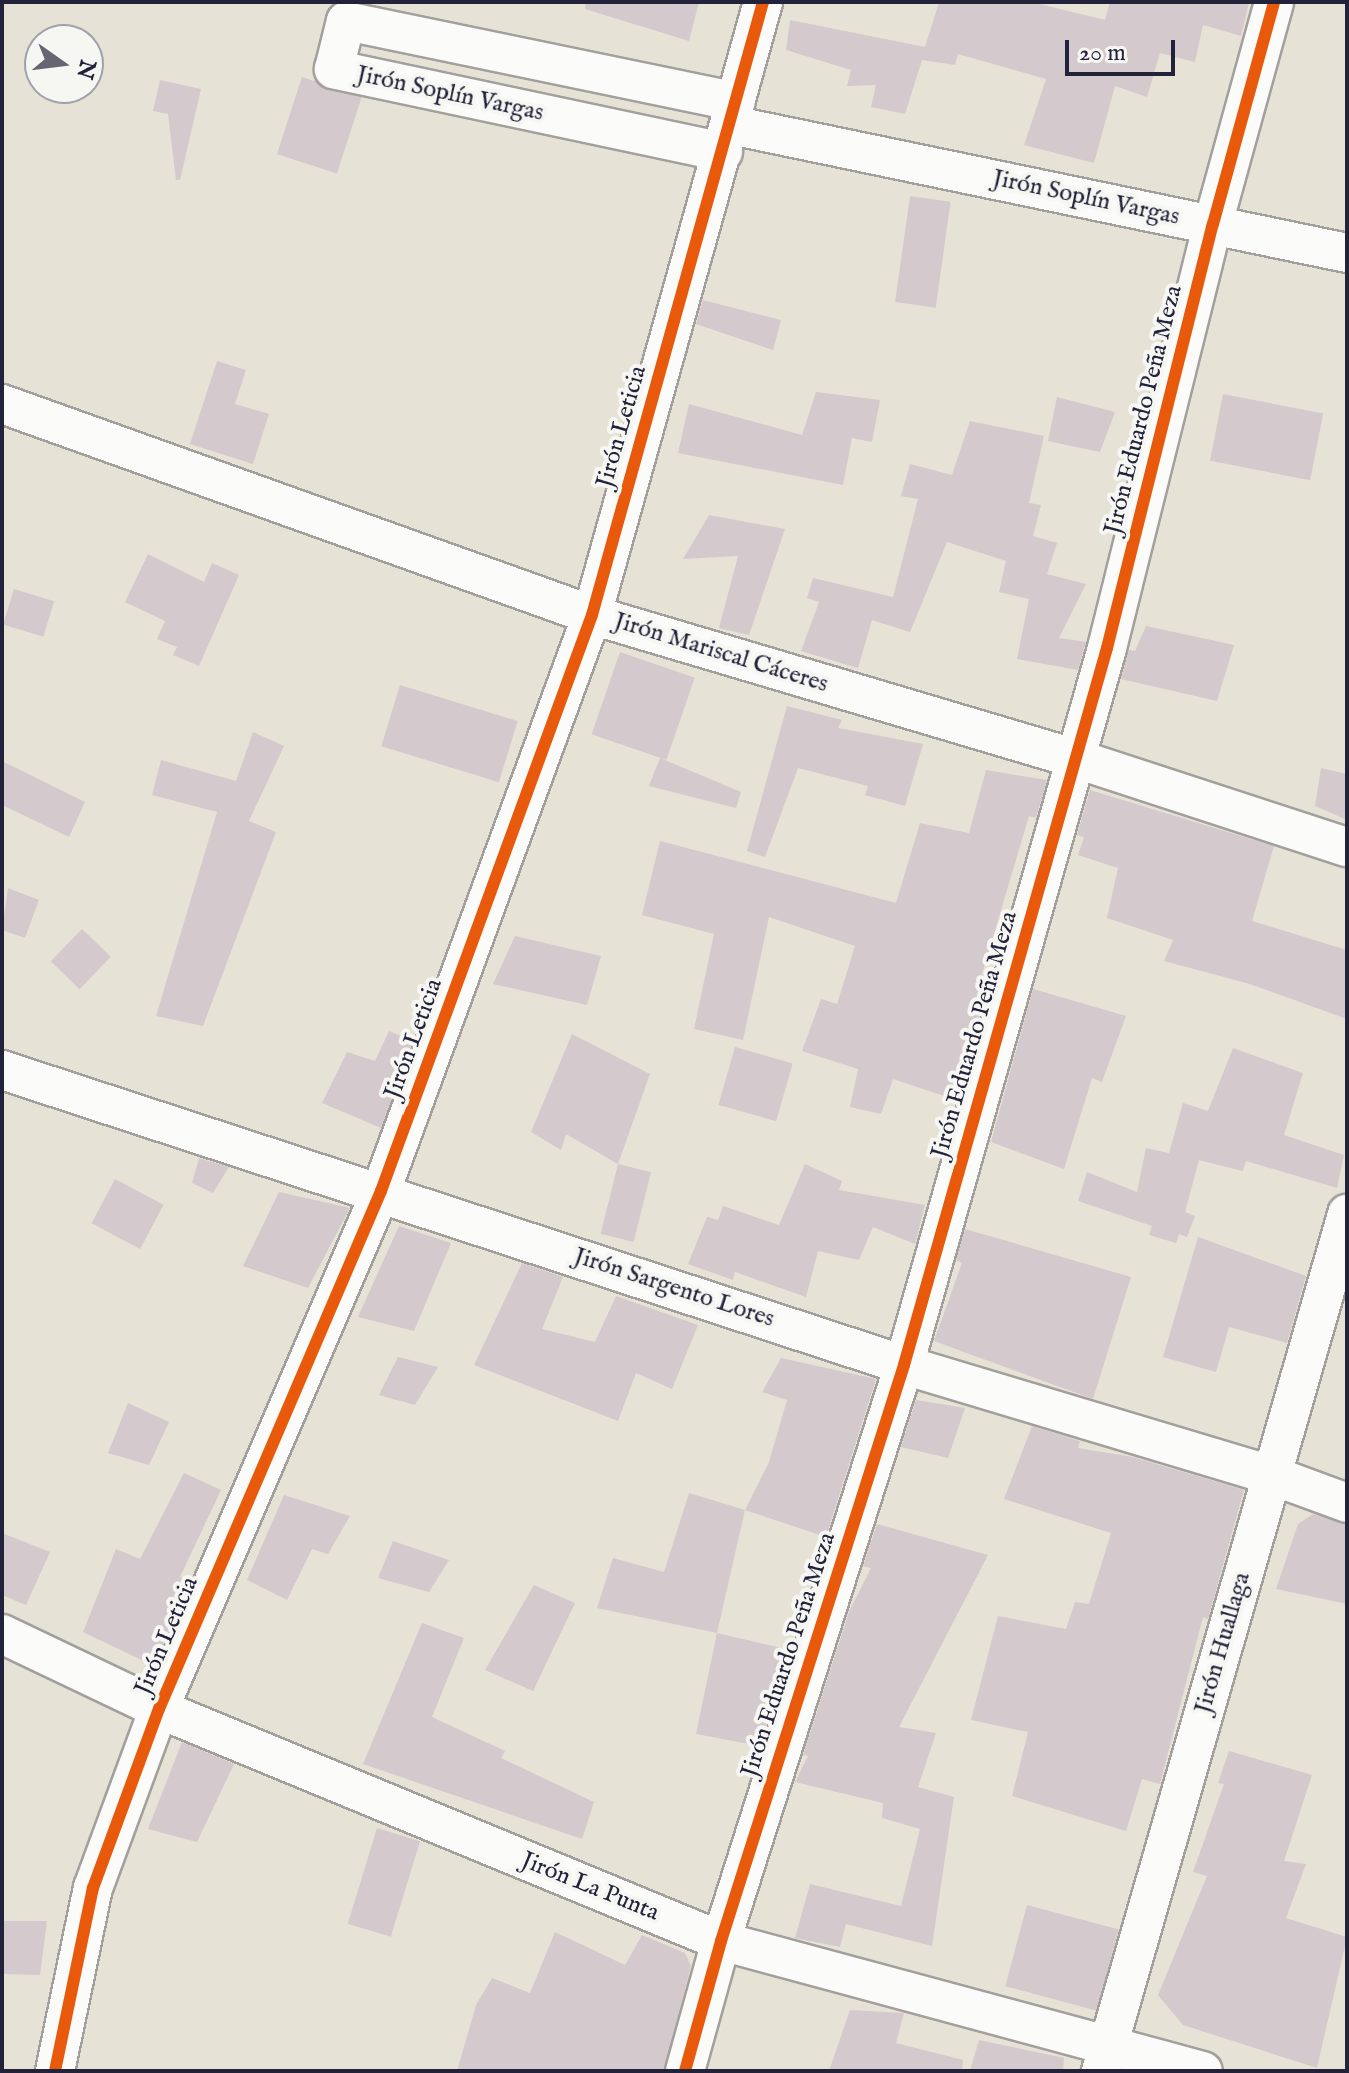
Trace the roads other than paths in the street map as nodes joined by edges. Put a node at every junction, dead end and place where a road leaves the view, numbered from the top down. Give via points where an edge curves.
1 (763, 2) edge
2 (1274, 2) edge
3 (730, 126) junction
4 (1213, 224) junction
5 (1347, 253) edge
6 (7, 405) edge
7 (592, 615) junction
8 (1077, 759) junction
9 (1347, 847) edge
10 (2, 1070) edge
11 (381, 1191) junction
12 (1347, 1214) edge
13 (904, 1365) junction
14 (1271, 1475) junction
15 (1347, 1503) edge
16 (2, 1634) edge
17 (159, 1709) junction
18 (721, 1941) junction
19 (1104, 2057) edge
20 (55, 2071) edge
21 (685, 2071) edge
22 (1203, 2071) edge

1 - 3 street, Jirón Leticia
2 - 4 street, Jirón Eduardo Peña Meza
3 - 3 street, Jirón Soplín Vargas via 346,21 334,69
3 - 4 street, Jirón Soplín Vargas
3 - 7 street, Jirón Leticia
4 - 5 street, Jirón Soplín Vargas
4 - 8 street, Jirón Eduardo Peña Meza
6 - 7 street, Jirón Mariscal Cáceres
7 - 8 street, Jirón Mariscal Cáceres
7 - 11 street, Jirón Leticia
8 - 9 street, Jirón Mariscal Cáceres
8 - 13 street, Jirón Eduardo Peña Meza
10 - 11 street, Jirón Sargento Lores
11 - 13 street, Jirón Sargento Lores
11 - 17 street, Jirón Leticia
12 - 14 street, Jirón Huallaga
13 - 14 street, Jirón Sargento Lores
13 - 18 street, Jirón Eduardo Peña Meza
14 - 15 street, Jirón Sargento Lores
14 - 19 street, Jirón Huallaga
16 - 17 street, Jirón La Punta
17 - 18 street, Jirón La Punta
17 - 20 street, Jirón Leticia via 93,1888
18 - 19 street, Jirón La Punta
18 - 21 street, Jirón Eduardo Peña Meza
19 - 22 street, Jirón La Punta

